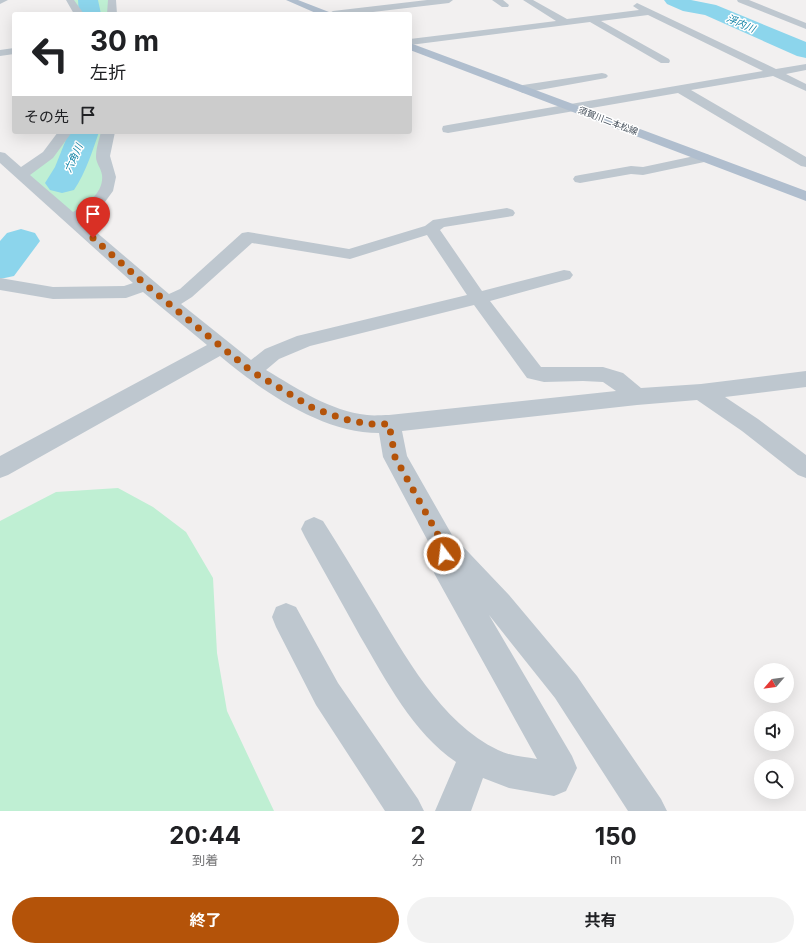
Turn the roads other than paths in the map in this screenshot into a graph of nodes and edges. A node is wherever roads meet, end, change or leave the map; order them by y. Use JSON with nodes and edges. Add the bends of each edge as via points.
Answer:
{"nodes":[{"id":1,"x":4,"y":0,"type":"edge"},
{"id":2,"x":70,"y":0,"type":"edge"},
{"id":3,"x":112,"y":0,"type":"edge"},
{"id":4,"x":290,"y":0,"type":"edge"},
{"id":5,"x":449,"y":0,"type":"edge"},
{"id":6,"x":496,"y":0,"type":"edge"},
{"id":7,"x":527,"y":0,"type":"edge"},
{"id":8,"x":625,"y":0,"type":"edge"},
{"id":9,"x":742,"y":0,"type":"edge"},
{"id":10,"x":0,"y":1,"type":"edge"},
{"id":11,"x":393,"y":3,"type":"edge"},
{"id":12,"x":505,"y":5,"type":"dead end"},
{"id":13,"x":78,"y":12,"type":"edge"},
{"id":14,"x":112,"y":12,"type":"edge"},
{"id":15,"x":321,"y":12,"type":"edge"},
{"id":16,"x":344,"y":12,"type":"edge"},
{"id":17,"x":649,"y":12,"type":"junction"},
{"id":18,"x":591,"y":19,"type":"junction"},
{"id":19,"x":564,"y":22,"type":"junction"},
{"id":20,"x":806,"y":26,"type":"edge"},
{"id":21,"x":412,"y":42,"type":"edge"},
{"id":22,"x":412,"y":47,"type":"edge"},
{"id":23,"x":12,"y":51,"type":"edge"},
{"id":24,"x":0,"y":53,"type":"edge"},
{"id":25,"x":665,"y":61,"type":"dead end"},
{"id":26,"x":806,"y":67,"type":"edge"},
{"id":27,"x":774,"y":72,"type":"junction"},
{"id":28,"x":602,"y":76,"type":"dead end"},
{"id":29,"x":679,"y":88,"type":"junction"},
{"id":30,"x":806,"y":88,"type":"edge"},
{"id":31,"x":523,"y":89,"type":"junction"},
{"id":32,"x":572,"y":107,"type":"junction"},
{"id":33,"x":448,"y":129,"type":"dead end"},
{"id":34,"x":63,"y":134,"type":"edge"},
{"id":35,"x":108,"y":134,"type":"edge"},
{"id":36,"x":0,"y":156,"type":"edge"},
{"id":37,"x":704,"y":158,"type":"junction"},
{"id":38,"x":806,"y":163,"type":"edge"},
{"id":39,"x":26,"y":178,"type":"junction"},
{"id":40,"x":580,"y":179,"type":"dead end"},
{"id":41,"x":806,"y":196,"type":"edge"},
{"id":42,"x":506,"y":212,"type":"dead end"},
{"id":43,"x":72,"y":219,"type":"junction"},
{"id":44,"x":431,"y":229,"type":"junction"},
{"id":45,"x":564,"y":275,"type":"dead end"},
{"id":46,"x":6,"y":285,"type":"edge"},
{"id":47,"x":146,"y":285,"type":"junction"},
{"id":48,"x":478,"y":298,"type":"junction"},
{"id":49,"x":168,"y":302,"type":"junction"},
{"id":50,"x":220,"y":347,"type":"junction"},
{"id":51,"x":251,"y":371,"type":"junction"},
{"id":52,"x":806,"y":379,"type":"edge"},
{"id":53,"x":701,"y":392,"type":"junction"},
{"id":54,"x":636,"y":397,"type":"junction"},
{"id":55,"x":389,"y":424,"type":"junction"},
{"id":56,"x":805,"y":465,"type":"edge"},
{"id":57,"x":0,"y":468,"type":"edge"},
{"id":58,"x":314,"y":529,"type":"dead end"},
{"id":59,"x":443,"y":544,"type":"junction"},
{"id":60,"x":286,"y":617,"type":"dead end"},
{"id":61,"x":476,"y":755,"type":"junction"},
{"id":62,"x":406,"y":811,"type":"edge"},
{"id":63,"x":453,"y":811,"type":"edge"},
{"id":64,"x":649,"y":811,"type":"edge"}],
"edges":[{"from":1,"to":10,"type":"street"},
{"from":2,"to":13,"type":"street"},
{"from":3,"to":14,"type":"street"},
{"from":4,"to":15,"type":"main road"},
{"from":5,"to":11,"type":"street"},
{"from":6,"to":12,"type":"street"},
{"from":7,"to":19,"type":"street"},
{"from":8,"to":17,"type":"street"},
{"from":9,"to":20,"type":"street"},
{"from":11,"to":16,"type":"street"},
{"from":17,"to":18,"type":"street"},
{"from":17,"to":27,"type":"street"},
{"from":18,"to":19,"type":"street"},
{"from":18,"to":25,"type":"street"},
{"from":19,"to":21,"type":"street"},
{"from":22,"to":31,"type":"main road","name":"須賀川二本松線"},
{"from":23,"to":24,"type":"street"},
{"from":26,"to":27,"type":"street"},
{"from":27,"to":29,"type":"street"},
{"from":27,"to":30,"type":"street"},
{"from":28,"to":31,"type":"street"},
{"from":29,"to":32,"type":"street"},
{"from":29,"to":38,"type":"street"},
{"from":31,"to":32,"type":"main road","name":"須賀川二本松線"},
{"from":32,"to":33,"type":"street"},
{"from":32,"to":37,"type":"main road","name":"須賀川二本松線"},
{"from":34,"to":39,"type":"street"},
{"from":35,"to":43,"type":"street","via":[[103,159],[109,176],[104,193],[95,205]]},
{"from":36,"to":39,"type":"street"},
{"from":37,"to":40,"type":"street"},
{"from":37,"to":41,"type":"main road","name":"須賀川二本松線"},
{"from":39,"to":43,"type":"street"},
{"from":42,"to":44,"type":"street","via":[[439,224]]},
{"from":43,"to":47,"type":"street"},
{"from":44,"to":48,"type":"street"},
{"from":44,"to":49,"type":"street","via":[[350,254],[248,237],[186,293]]},
{"from":45,"to":48,"type":"street"},
{"from":46,"to":47,"type":"street","via":[[53,293],[126,292]]},
{"from":47,"to":49,"type":"street"},
{"from":48,"to":51,"type":"street","via":[[304,341],[272,354]]},
{"from":48,"to":54,"type":"street","via":[[534,373],[545,376],[600,374],[613,378]]},
{"from":49,"to":50,"type":"street"},
{"from":50,"to":51,"type":"street"},
{"from":50,"to":57,"type":"street"},
{"from":51,"to":55,"type":"street","via":[[313,408],[352,421]]},
{"from":52,"to":53,"type":"street"},
{"from":53,"to":54,"type":"street"},
{"from":53,"to":56,"type":"street"},
{"from":54,"to":55,"type":"street"},
{"from":55,"to":59,"type":"street","via":[[395,457]]},
{"from":58,"to":61,"type":"street","via":[[424,710],[455,740]]},
{"from":59,"to":61,"type":"street","via":[[444,564],[560,768],[554,779],[504,770]]},
{"from":59,"to":64,"type":"street","via":[[499,604],[566,687]]},
{"from":60,"to":62,"type":"street","via":[[327,694]]},
{"from":61,"to":63,"type":"street"}]}
